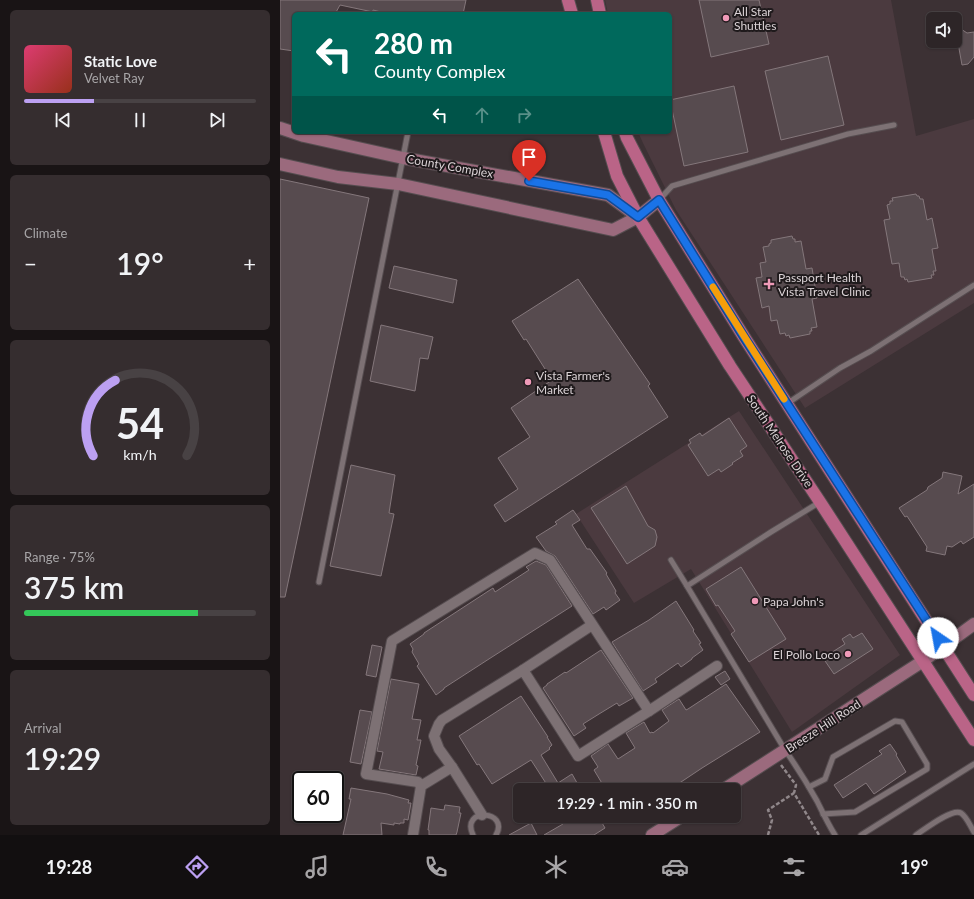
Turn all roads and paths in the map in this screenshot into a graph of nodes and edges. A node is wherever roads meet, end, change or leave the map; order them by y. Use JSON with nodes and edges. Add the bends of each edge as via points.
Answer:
{"nodes":[{"id":1,"x":568,"y":0,"type":"edge"},
{"id":2,"x":597,"y":0,"type":"edge"},
{"id":3,"x":571,"y":12,"type":"edge"},
{"id":4,"x":600,"y":12,"type":"edge"},
{"id":5,"x":894,"y":125,"type":"dead end"},
{"id":6,"x":280,"y":128,"type":"edge"},
{"id":7,"x":292,"y":132,"type":"edge"},
{"id":8,"x":298,"y":134,"type":"edge"},
{"id":9,"x":408,"y":134,"type":"edge"},
{"id":10,"x":605,"y":134,"type":"edge"},
{"id":11,"x":626,"y":134,"type":"edge"},
{"id":12,"x":403,"y":158,"type":"junction"},
{"id":13,"x":280,"y":164,"type":"edge"},
{"id":14,"x":398,"y":184,"type":"junction"},
{"id":15,"x":659,"y":200,"type":"junction"},
{"id":16,"x":638,"y":217,"type":"junction"},
{"id":17,"x":974,"y":285,"type":"edge"},
{"id":18,"x":787,"y":404,"type":"junction"},
{"id":19,"x":820,"y":502,"type":"junction"},
{"id":20,"x":671,"y":560,"type":"dead end"},
{"id":21,"x":319,"y":582,"type":"dead end"},
{"id":22,"x":687,"y":586,"type":"junction"},
{"id":23,"x":974,"y":624,"type":"edge"},
{"id":24,"x":592,"y":625,"type":"junction"},
{"id":25,"x":943,"y":647,"type":"junction"},
{"id":26,"x":923,"y":661,"type":"junction"},
{"id":27,"x":716,"y":666,"type":"dead end"},
{"id":28,"x":523,"y":670,"type":"junction"},
{"id":29,"x":974,"y":695,"type":"edge"},
{"id":30,"x":649,"y":711,"type":"junction"},
{"id":31,"x":974,"y":740,"type":"edge"},
{"id":32,"x":780,"y":753,"type":"junction"},
{"id":33,"x":974,"y":764,"type":"edge"},
{"id":34,"x":452,"y":767,"type":"junction"},
{"id":35,"x":733,"y":783,"type":"edge"},
{"id":36,"x":421,"y":786,"type":"junction"},
{"id":37,"x":809,"y":787,"type":"junction"},
{"id":38,"x":794,"y":793,"type":"junction"},
{"id":39,"x":823,"y":814,"type":"junction"},
{"id":40,"x":482,"y":815,"type":"junction"},
{"id":41,"x":671,"y":823,"type":"edge"},
{"id":42,"x":974,"y":832,"type":"edge"},
{"id":43,"x":413,"y":835,"type":"edge"},
{"id":44,"x":473,"y":835,"type":"edge"},
{"id":45,"x":496,"y":835,"type":"edge"},
{"id":46,"x":652,"y":835,"type":"edge"},
{"id":47,"x":768,"y":835,"type":"edge"},
{"id":48,"x":819,"y":835,"type":"edge"},
{"id":49,"x":835,"y":835,"type":"edge"},
{"id":50,"x":861,"y":835,"type":"edge"},
{"id":51,"x":916,"y":835,"type":"edge"}],
"edges":[{"from":1,"to":3,"type":"main road"},
{"from":2,"to":4,"type":"main road"},
{"from":5,"to":15,"type":"lane","via":[[848,134],[672,186]]},
{"from":6,"to":7,"type":"street","name":"County Complex"},
{"from":8,"to":12,"type":"street","name":"County Complex"},
{"from":9,"to":12,"type":"lane"},
{"from":10,"to":16,"type":"main road","name":"South Melrose Drive","via":[[618,176]]},
{"from":11,"to":15,"type":"main road","name":"South Melrose Drive"},
{"from":12,"to":14,"type":"lane"},
{"from":12,"to":16,"type":"street","name":"County Complex","via":[[608,195]]},
{"from":13,"to":14,"type":"street","via":[[338,177]]},
{"from":14,"to":16,"type":"street","via":[[613,230]]},
{"from":14,"to":21,"type":"lane"},
{"from":15,"to":16,"type":"street"},
{"from":15,"to":18,"type":"main road","name":"South Melrose Drive"},
{"from":16,"to":19,"type":"main road","name":"South Melrose Drive","via":[[730,366]]},
{"from":17,"to":18,"type":"lane"},
{"from":18,"to":25,"type":"main road","name":"South Melrose Drive"},
{"from":19,"to":22,"type":"lane"},
{"from":19,"to":26,"type":"main road","name":"South Melrose Drive"},
{"from":20,"to":22,"type":"lane"},
{"from":22,"to":32,"type":"lane"},
{"from":23,"to":25,"type":"street","name":"Breeze Hill Road"},
{"from":24,"to":28,"type":"street"},
{"from":24,"to":30,"type":"street"},
{"from":24,"to":36,"type":"street","via":[[550,560],[535,553],[392,641],[366,774],[418,782]]},
{"from":25,"to":26,"type":"street","name":"Breeze Hill Road"},
{"from":25,"to":29,"type":"main road","name":"South Melrose Drive"},
{"from":26,"to":31,"type":"main road","name":"South Melrose Drive"},
{"from":26,"to":32,"type":"street","name":"Breeze Hill Road"},
{"from":27,"to":30,"type":"street"},
{"from":28,"to":30,"type":"street","via":[[578,756]]},
{"from":28,"to":34,"type":"street","via":[[439,724],[434,736],[439,749]]},
{"from":32,"to":35,"type":"street","name":"Breeze Hill Road"},
{"from":32,"to":37,"type":"lane","via":[[800,770]]},
{"from":32,"to":38,"type":"path","via":[[796,785]]},
{"from":33,"to":50,"type":"lane"},
{"from":34,"to":36,"type":"street"},
{"from":34,"to":40,"type":"street"},
{"from":36,"to":43,"type":"street"},
{"from":37,"to":39,"type":"lane"},
{"from":37,"to":39,"type":"lane","via":[[825,779],[833,757],[895,721],[902,722],[927,764],[927,769],[855,812]]},
{"from":38,"to":47,"type":"path","via":[[768,810],[772,820]]},
{"from":38,"to":48,"type":"path"},
{"from":39,"to":49,"type":"lane"},
{"from":40,"to":44,"type":"lane","via":[[472,822]]},
{"from":40,"to":45,"type":"lane","via":[[495,819],[498,828]]},
{"from":41,"to":46,"type":"street"},
{"from":42,"to":51,"type":"lane","via":[[964,816],[954,812]]}]}
